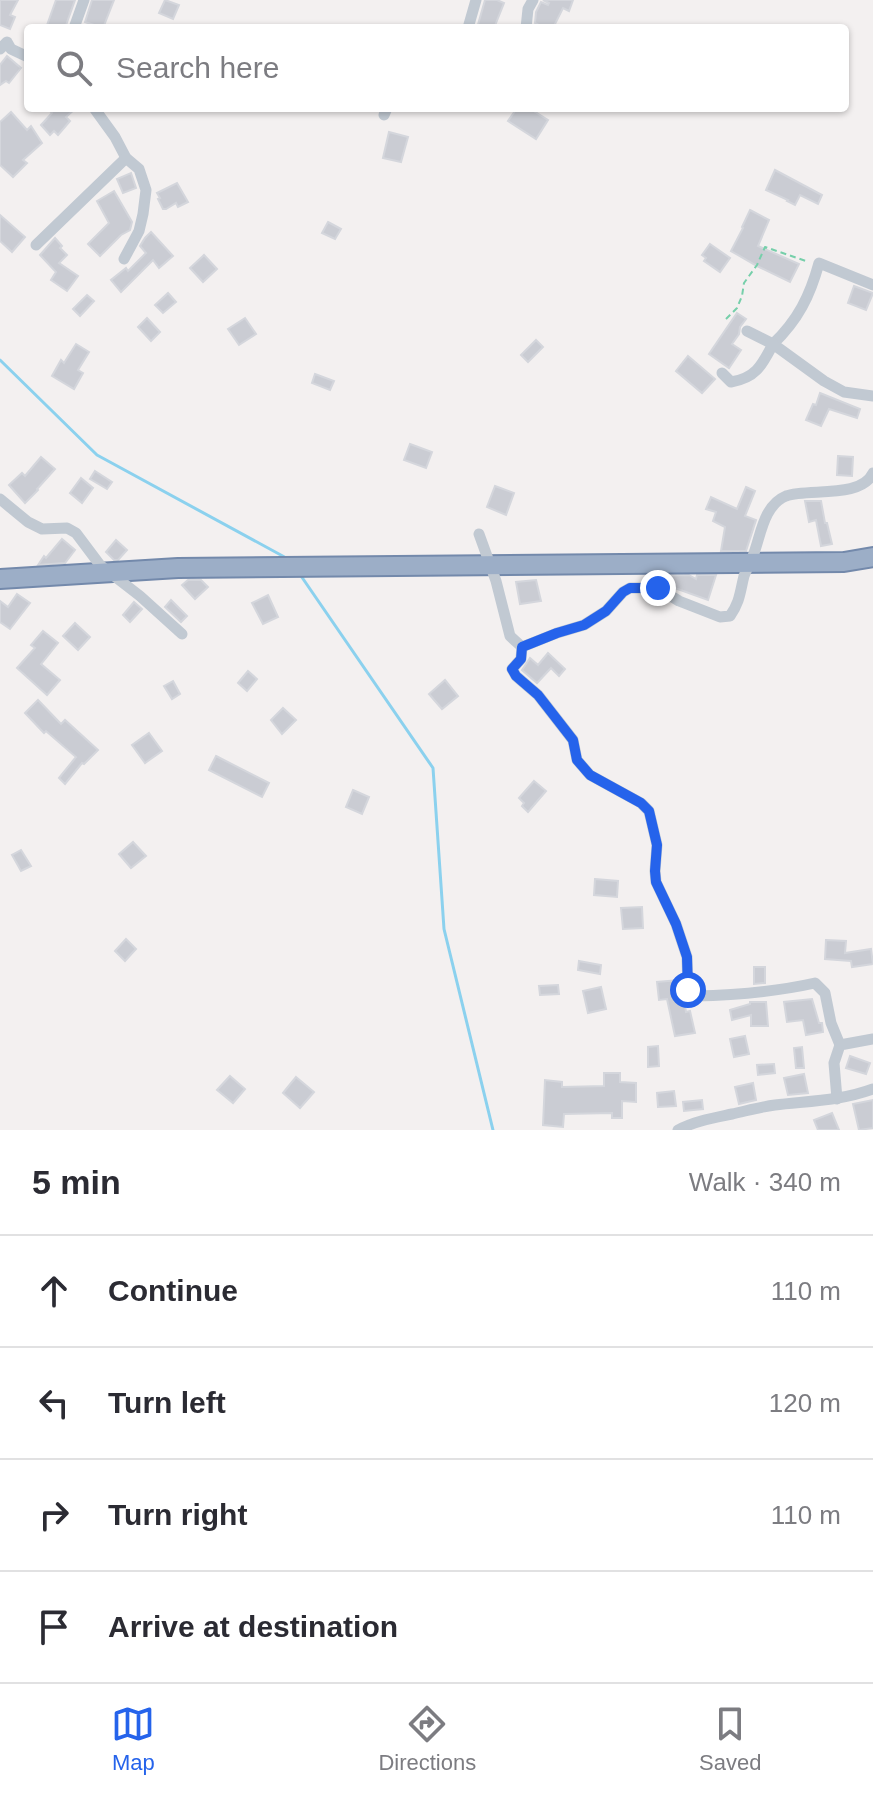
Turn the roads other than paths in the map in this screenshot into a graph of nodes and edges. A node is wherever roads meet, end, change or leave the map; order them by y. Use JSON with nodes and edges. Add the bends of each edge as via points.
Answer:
{"nodes":[{"id":1,"x":84,"y":0,"type":"edge"},
{"id":2,"x":476,"y":0,"type":"edge"},
{"id":3,"x":533,"y":0,"type":"edge"},
{"id":4,"x":75,"y":24,"type":"edge"},
{"id":5,"x":469,"y":24,"type":"edge"},
{"id":6,"x":526,"y":24,"type":"edge"},
{"id":7,"x":2,"y":42,"type":"edge"},
{"id":8,"x":24,"y":55,"type":"edge"},
{"id":9,"x":97,"y":112,"type":"edge"},
{"id":10,"x":126,"y":158,"type":"junction"},
{"id":11,"x":36,"y":245,"type":"dead end"},
{"id":12,"x":124,"y":259,"type":"dead end"},
{"id":13,"x":873,"y":285,"type":"edge"},
{"id":14,"x":747,"y":331,"type":"dead end"},
{"id":15,"x":773,"y":344,"type":"junction"},
{"id":16,"x":722,"y":373,"type":"dead end"},
{"id":17,"x":873,"y":396,"type":"edge"},
{"id":18,"x":873,"y":473,"type":"edge"},
{"id":19,"x":0,"y":499,"type":"edge"},
{"id":20,"x":479,"y":534,"type":"dead end"},
{"id":21,"x":873,"y":557,"type":"edge"},
{"id":22,"x":0,"y":579,"type":"edge"},
{"id":23,"x":182,"y":634,"type":"dead end"},
{"id":24,"x":522,"y":647,"type":"junction"},
{"id":25,"x":873,"y":1039,"type":"edge"},
{"id":26,"x":840,"y":1045,"type":"junction"},
{"id":27,"x":873,"y":1089,"type":"edge"},
{"id":28,"x":837,"y":1099,"type":"junction"},
{"id":29,"x":678,"y":1130,"type":"edge"}],
"edges":[{"from":1,"to":4,"type":"street"},
{"from":2,"to":5,"type":"street"},
{"from":3,"to":6,"type":"street"},
{"from":7,"to":8,"type":"street"},
{"from":9,"to":10,"type":"street"},
{"from":10,"to":11,"type":"street"},
{"from":10,"to":12,"type":"street","via":[[139,169],[146,190],[139,231]]},
{"from":13,"to":15,"type":"street","via":[[819,263],[803,306]]},
{"from":14,"to":15,"type":"street"},
{"from":15,"to":16,"type":"street","via":[[745,380],[731,382]]},
{"from":15,"to":17,"type":"street","via":[[834,387]]},
{"from":18,"to":24,"type":"street","via":[[857,486],[786,496],[771,509],[760,529],[739,604],[730,616],[720,617],[658,588],[630,588],[584,625]]},
{"from":19,"to":23,"type":"street","via":[[42,529],[76,533],[100,565]]},
{"from":20,"to":24,"type":"street","via":[[510,636]]},
{"from":21,"to":22,"type":"highway","via":[[844,562],[178,568]]},
{"from":24,"to":26,"type":"street","via":[[521,659],[512,669],[573,740],[577,760],[590,775],[649,811],[657,845],[656,882],[687,957],[688,990],[695,996],[744,995],[815,983],[825,993]]},
{"from":25,"to":26,"type":"street"},
{"from":26,"to":28,"type":"street","via":[[834,1063]]},
{"from":27,"to":28,"type":"street"},
{"from":28,"to":29,"type":"street","via":[[774,1105]]}]}
